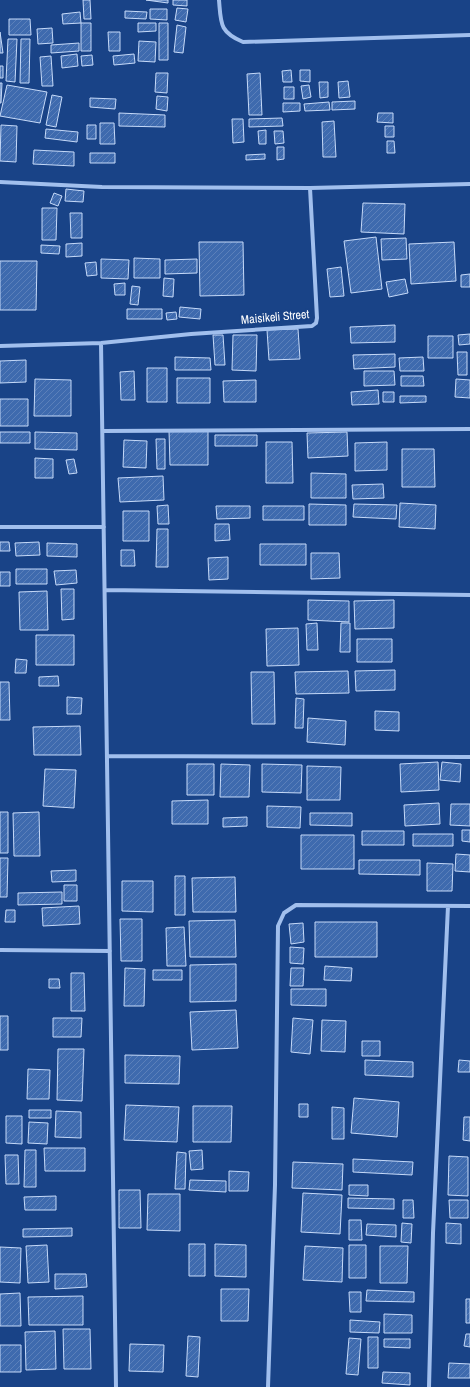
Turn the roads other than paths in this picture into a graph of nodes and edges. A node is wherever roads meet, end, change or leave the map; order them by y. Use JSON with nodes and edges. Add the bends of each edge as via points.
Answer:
{"nodes":[{"id":1,"x":219,"y":0,"type":"edge"},
{"id":2,"x":470,"y":35,"type":"edge"},
{"id":3,"x":0,"y":182,"type":"edge"},
{"id":4,"x":470,"y":184,"type":"edge"},
{"id":5,"x":310,"y":188,"type":"junction"},
{"id":6,"x":101,"y":343,"type":"junction"},
{"id":7,"x":0,"y":346,"type":"edge"},
{"id":8,"x":470,"y":429,"type":"edge"},
{"id":9,"x":103,"y":431,"type":"junction"},
{"id":10,"x":0,"y":527,"type":"edge"},
{"id":11,"x":104,"y":527,"type":"junction"},
{"id":12,"x":105,"y":590,"type":"junction"},
{"id":13,"x":470,"y":595,"type":"edge"},
{"id":14,"x":107,"y":756,"type":"junction"},
{"id":15,"x":470,"y":757,"type":"edge"},
{"id":16,"x":448,"y":906,"type":"junction"},
{"id":17,"x":470,"y":906,"type":"edge"},
{"id":18,"x":0,"y":950,"type":"edge"},
{"id":19,"x":110,"y":951,"type":"junction"},
{"id":20,"x":116,"y":1387,"type":"edge"},
{"id":21,"x":268,"y":1387,"type":"edge"},
{"id":22,"x":429,"y":1387,"type":"edge"}],
"edges":[{"from":1,"to":2,"type":"street","via":[[221,25],[231,37],[243,42]]},
{"from":3,"to":5,"type":"street","via":[[102,187]]},
{"from":4,"to":5,"type":"street"},
{"from":5,"to":6,"type":"street","name":"Maisikeli Street","via":[[317,318],[312,326]]},
{"from":6,"to":7,"type":"street"},
{"from":6,"to":9,"type":"street"},
{"from":8,"to":9,"type":"street"},
{"from":9,"to":11,"type":"street"},
{"from":10,"to":11,"type":"street"},
{"from":11,"to":12,"type":"street"},
{"from":12,"to":13,"type":"street"},
{"from":12,"to":14,"type":"street"},
{"from":14,"to":15,"type":"street"},
{"from":14,"to":19,"type":"street"},
{"from":16,"to":17,"type":"street"},
{"from":16,"to":21,"type":"street","via":[[296,905],[284,913],[278,926],[275,1185]]},
{"from":16,"to":22,"type":"street","via":[[433,1233]]},
{"from":18,"to":19,"type":"street"},
{"from":19,"to":20,"type":"street"}]}
